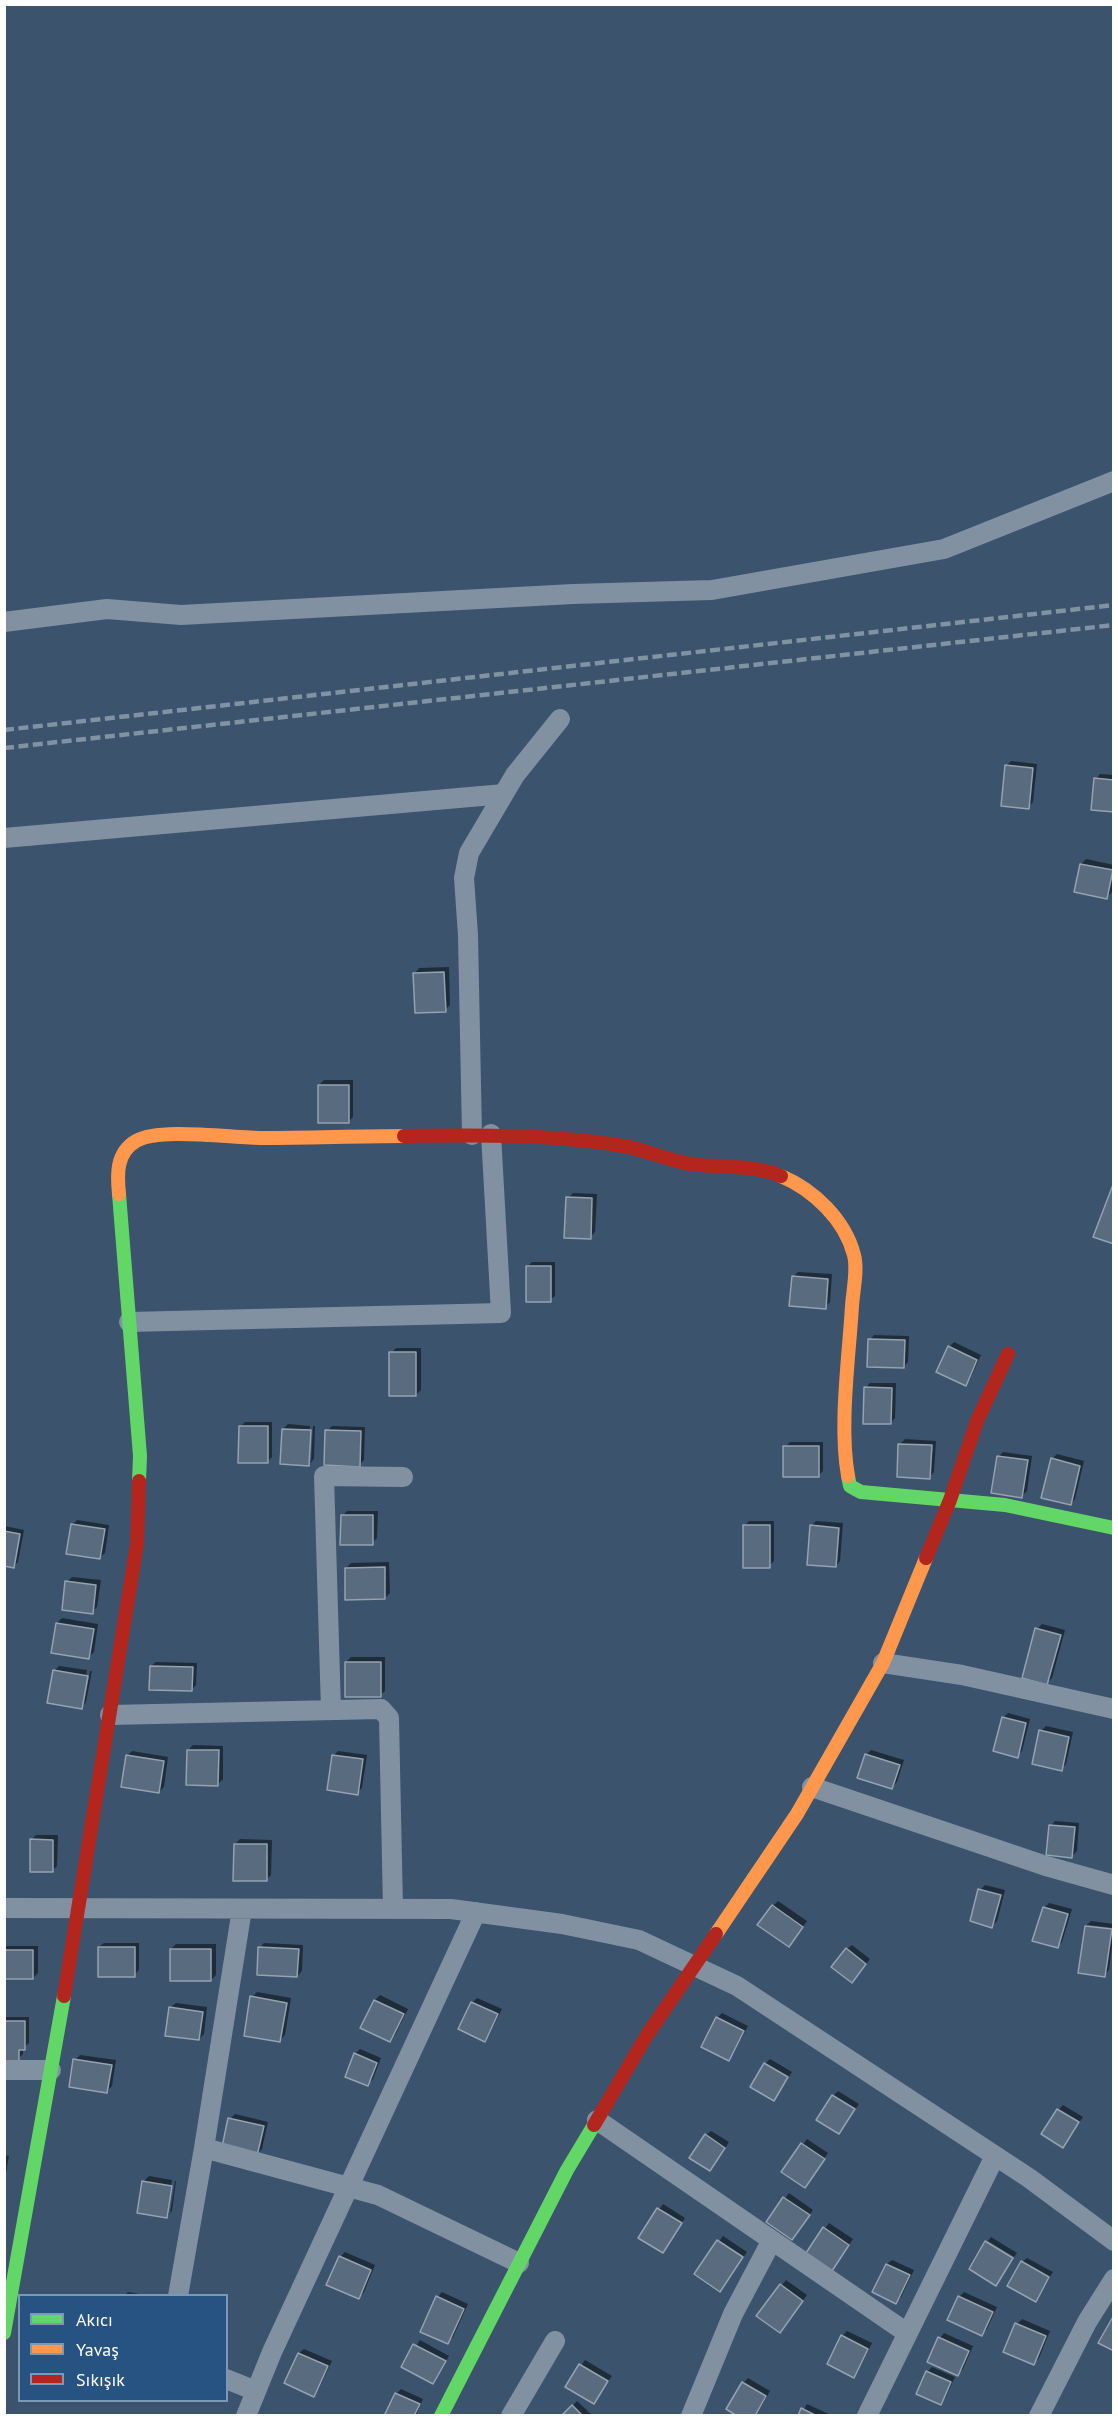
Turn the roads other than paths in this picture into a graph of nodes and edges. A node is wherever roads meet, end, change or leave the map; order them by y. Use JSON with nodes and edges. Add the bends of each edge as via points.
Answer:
{"nodes":[{"id":1,"x":1113,"y":481,"type":"edge"},
{"id":2,"x":4,"y":622,"type":"edge"},
{"id":3,"x":560,"y":719,"type":"dead end"},
{"id":4,"x":504,"y":794,"type":"junction"},
{"id":5,"x":4,"y":838,"type":"edge"},
{"id":6,"x":482,"y":1134,"type":"junction"},
{"id":7,"x":129,"y":1322,"type":"junction"},
{"id":8,"x":1008,"y":1354,"type":"dead end"},
{"id":9,"x":402,"y":1477,"type":"dead end"},
{"id":10,"x":950,"y":1500,"type":"junction"},
{"id":11,"x":1113,"y":1528,"type":"edge"},
{"id":12,"x":883,"y":1663,"type":"junction"},
{"id":13,"x":1113,"y":1709,"type":"edge"},
{"id":14,"x":331,"y":1710,"type":"junction"},
{"id":15,"x":110,"y":1715,"type":"junction"},
{"id":16,"x":812,"y":1787,"type":"junction"},
{"id":17,"x":1113,"y":1885,"type":"edge"},
{"id":18,"x":4,"y":1908,"type":"edge"},
{"id":19,"x":79,"y":1909,"type":"junction"},
{"id":20,"x":242,"y":1909,"type":"junction"},
{"id":21,"x":393,"y":1909,"type":"junction"},
{"id":22,"x":476,"y":1912,"type":"junction"},
{"id":23,"x":695,"y":1965,"type":"junction"},
{"id":24,"x":4,"y":2070,"type":"edge"},
{"id":25,"x":51,"y":2070,"type":"junction"},
{"id":26,"x":597,"y":2120,"type":"junction"},
{"id":27,"x":204,"y":2148,"type":"junction"},
{"id":28,"x":995,"y":2156,"type":"junction"},
{"id":29,"x":349,"y":2187,"type":"junction"},
{"id":30,"x":772,"y":2240,"type":"junction"},
{"id":31,"x":1113,"y":2241,"type":"edge"},
{"id":32,"x":519,"y":2263,"type":"junction"},
{"id":33,"x":1113,"y":2279,"type":"edge"},
{"id":34,"x":178,"y":2294,"type":"edge"},
{"id":35,"x":15,"y":2295,"type":"edge"},
{"id":36,"x":908,"y":2332,"type":"junction"},
{"id":37,"x":4,"y":2333,"type":"edge"},
{"id":38,"x":555,"y":2341,"type":"dead end"},
{"id":39,"x":228,"y":2380,"type":"edge"},
{"id":40,"x":256,"y":2391,"type":"junction"},
{"id":41,"x":246,"y":2415,"type":"edge"},
{"id":42,"x":441,"y":2415,"type":"edge"},
{"id":43,"x":510,"y":2415,"type":"edge"},
{"id":44,"x":691,"y":2415,"type":"edge"},
{"id":45,"x":867,"y":2415,"type":"edge"},
{"id":46,"x":1039,"y":2415,"type":"edge"}],
"edges":[{"from":1,"to":2,"type":"street","via":[[944,549],[712,590],[181,615],[107,609]]},
{"from":3,"to":4,"type":"street"},
{"from":4,"to":5,"type":"street"},
{"from":4,"to":6,"type":"street","via":[[469,853],[464,878]]},
{"from":6,"to":7,"type":"street","via":[[260,1138],[145,1135],[121,1155],[117,1168]]},
{"from":6,"to":7,"type":"street","via":[[501,1313]]},
{"from":6,"to":10,"type":"street","via":[[624,1146],[680,1162],[774,1173],[800,1187],[845,1229],[855,1258],[845,1429],[850,1486],[861,1492]]},
{"from":7,"to":15,"type":"street","via":[[140,1456],[139,1508],[137,1544]]},
{"from":8,"to":10,"type":"street","via":[[977,1421]]},
{"from":9,"to":14,"type":"street","via":[[324,1476]]},
{"from":10,"to":11,"type":"street","via":[[1005,1505]]},
{"from":10,"to":12,"type":"street"},
{"from":12,"to":13,"type":"street","via":[[962,1675]]},
{"from":12,"to":16,"type":"street"},
{"from":14,"to":15,"type":"street"},
{"from":14,"to":21,"type":"street","via":[[381,1709],[389,1718]]},
{"from":15,"to":19,"type":"street"},
{"from":16,"to":17,"type":"street"},
{"from":16,"to":23,"type":"street"},
{"from":18,"to":19,"type":"street"},
{"from":19,"to":20,"type":"street"},
{"from":19,"to":25,"type":"street"},
{"from":20,"to":21,"type":"street"},
{"from":20,"to":27,"type":"street"},
{"from":21,"to":22,"type":"street"},
{"from":22,"to":23,"type":"street","via":[[639,1940]]},
{"from":22,"to":29,"type":"street"},
{"from":23,"to":26,"type":"street","via":[[647,2035]]},
{"from":23,"to":28,"type":"street","via":[[736,1986]]},
{"from":24,"to":25,"type":"street"},
{"from":25,"to":35,"type":"street"},
{"from":26,"to":30,"type":"street"},
{"from":26,"to":32,"type":"street"},
{"from":27,"to":29,"type":"street"},
{"from":27,"to":34,"type":"street"},
{"from":28,"to":31,"type":"street"},
{"from":28,"to":36,"type":"street"},
{"from":29,"to":32,"type":"street","via":[[378,2195]]},
{"from":29,"to":40,"type":"street"},
{"from":30,"to":36,"type":"street"},
{"from":30,"to":44,"type":"street","via":[[734,2313]]},
{"from":32,"to":42,"type":"street"},
{"from":33,"to":46,"type":"street"},
{"from":35,"to":37,"type":"street"},
{"from":36,"to":45,"type":"street"},
{"from":38,"to":43,"type":"street"},
{"from":39,"to":40,"type":"street"},
{"from":40,"to":41,"type":"street"}]}
